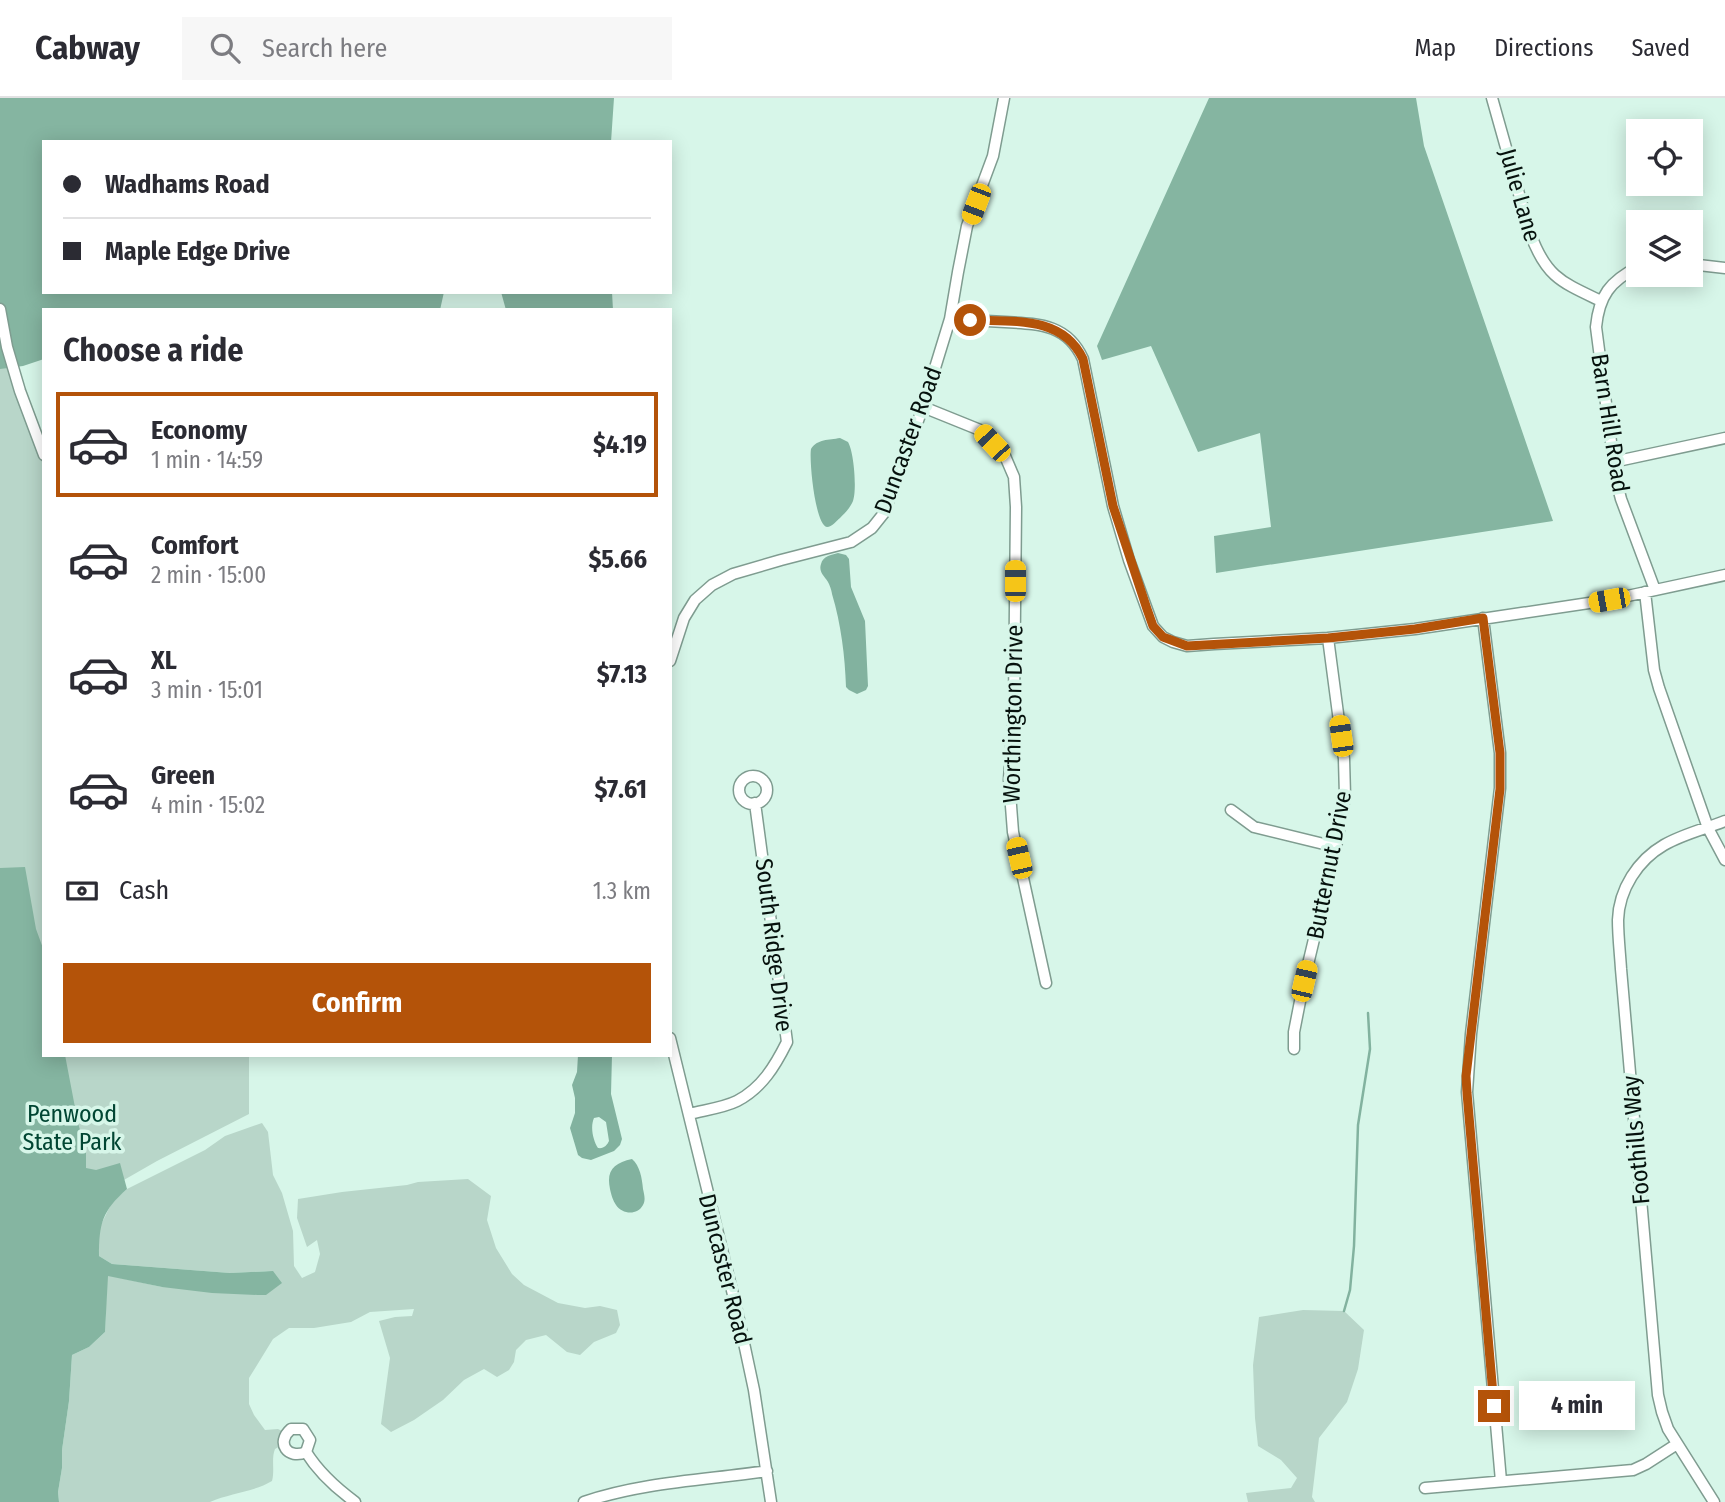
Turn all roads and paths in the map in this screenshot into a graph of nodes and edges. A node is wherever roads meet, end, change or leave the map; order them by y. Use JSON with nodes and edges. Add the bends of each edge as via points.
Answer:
{"nodes":[{"id":1,"x":1004,"y":98,"type":"edge"},
{"id":2,"x":1492,"y":98,"type":"edge"},
{"id":3,"x":1703,"y":265,"type":"edge"},
{"id":4,"x":1725,"y":268,"type":"edge"},
{"id":5,"x":1626,"y":273,"type":"edge"},
{"id":6,"x":1601,"y":301,"type":"junction"},
{"id":7,"x":0,"y":309,"type":"edge"},
{"id":8,"x":950,"y":319,"type":"junction"},
{"id":9,"x":923,"y":407,"type":"junction"},
{"id":10,"x":1725,"y":438,"type":"edge"},
{"id":11,"x":42,"y":450,"type":"edge"},
{"id":12,"x":1613,"y":462,"type":"junction"},
{"id":13,"x":1725,"y":575,"type":"edge"},
{"id":14,"x":1650,"y":591,"type":"junction"},
{"id":15,"x":1483,"y":618,"type":"junction"},
{"id":16,"x":1328,"y":638,"type":"junction"},
{"id":17,"x":672,"y":656,"type":"edge"},
{"id":18,"x":755,"y":803,"type":"dead end"},
{"id":19,"x":1231,"y":810,"type":"dead end"},
{"id":20,"x":1725,"y":821,"type":"edge"},
{"id":21,"x":1708,"y":828,"type":"junction"},
{"id":22,"x":1336,"y":847,"type":"junction"},
{"id":23,"x":1725,"y":860,"type":"edge"},
{"id":24,"x":1046,"y":983,"type":"dead end"},
{"id":25,"x":672,"y":1046,"type":"edge"},
{"id":26,"x":1294,"y":1049,"type":"dead end"},
{"id":27,"x":689,"y":1114,"type":"junction"},
{"id":28,"x":1677,"y":1444,"type":"junction"},
{"id":29,"x":306,"y":1452,"type":"dead end"},
{"id":30,"x":767,"y":1471,"type":"junction"},
{"id":31,"x":1501,"y":1481,"type":"junction"},
{"id":32,"x":1425,"y":1488,"type":"dead end"},
{"id":33,"x":355,"y":1502,"type":"edge"},
{"id":34,"x":584,"y":1502,"type":"edge"},
{"id":35,"x":771,"y":1502,"type":"edge"},
{"id":36,"x":1714,"y":1502,"type":"edge"}],
"edges":[{"from":1,"to":8,"type":"street","name":"Duncaster Road","via":[[993,156],[968,226]]},
{"from":2,"to":6,"type":"street","name":"Julie Lane","via":[[1537,252],[1555,277]]},
{"from":3,"to":4,"type":"street"},
{"from":5,"to":6,"type":"street"},
{"from":6,"to":12,"type":"street","name":"Barn Hill Road","via":[[1596,327]]},
{"from":7,"to":11,"type":"street","via":[[20,391]]},
{"from":8,"to":9,"type":"street","name":"Duncaster Road"},
{"from":8,"to":16,"type":"street","via":[[1050,327],[1080,352],[1113,506],[1153,626],[1163,637],[1187,646]]},
{"from":9,"to":17,"type":"street","name":"Duncaster Road","via":[[884,513],[872,528],[851,542],[781,559],[712,585],[684,618]]},
{"from":9,"to":24,"type":"street","name":"Worthington Drive","via":[[980,430],[1005,456],[1014,477],[1014,705],[1009,780],[1013,832]]},
{"from":10,"to":12,"type":"street"},
{"from":12,"to":14,"type":"street","name":"Barn Hill Road"},
{"from":13,"to":14,"type":"street"},
{"from":14,"to":15,"type":"street"},
{"from":14,"to":21,"type":"street","name":"Barn Hill Road","via":[[1654,670]]},
{"from":15,"to":16,"type":"street"},
{"from":15,"to":31,"type":"street","via":[[1501,772],[1466,1076]]},
{"from":16,"to":22,"type":"street","name":"Butternut Drive","via":[[1346,782]]},
{"from":18,"to":27,"type":"street","name":"South Ridge Drive","via":[[787,1042],[761,1084],[737,1101]]},
{"from":19,"to":22,"type":"street","via":[[1254,827]]},
{"from":20,"to":21,"type":"street","name":"Foothills Way"},
{"from":21,"to":23,"type":"street","name":"Barn Hill Road"},
{"from":21,"to":28,"type":"street","name":"Foothills Way","via":[[1671,841],[1648,856],[1625,887],[1618,918],[1658,1395]]},
{"from":22,"to":26,"type":"street","name":"Butternut Drive","via":[[1304,981]]},
{"from":25,"to":27,"type":"street","name":"Duncaster Road"},
{"from":27,"to":30,"type":"street","name":"Duncaster Road","via":[[738,1315]]},
{"from":28,"to":31,"type":"street","via":[[1633,1470]]},
{"from":28,"to":36,"type":"street","name":"Foothills Way"},
{"from":29,"to":33,"type":"street","via":[[330,1483]]},
{"from":30,"to":34,"type":"street","via":[[641,1487]]},
{"from":30,"to":35,"type":"street","name":"Duncaster Road"},
{"from":31,"to":32,"type":"street"}]}
